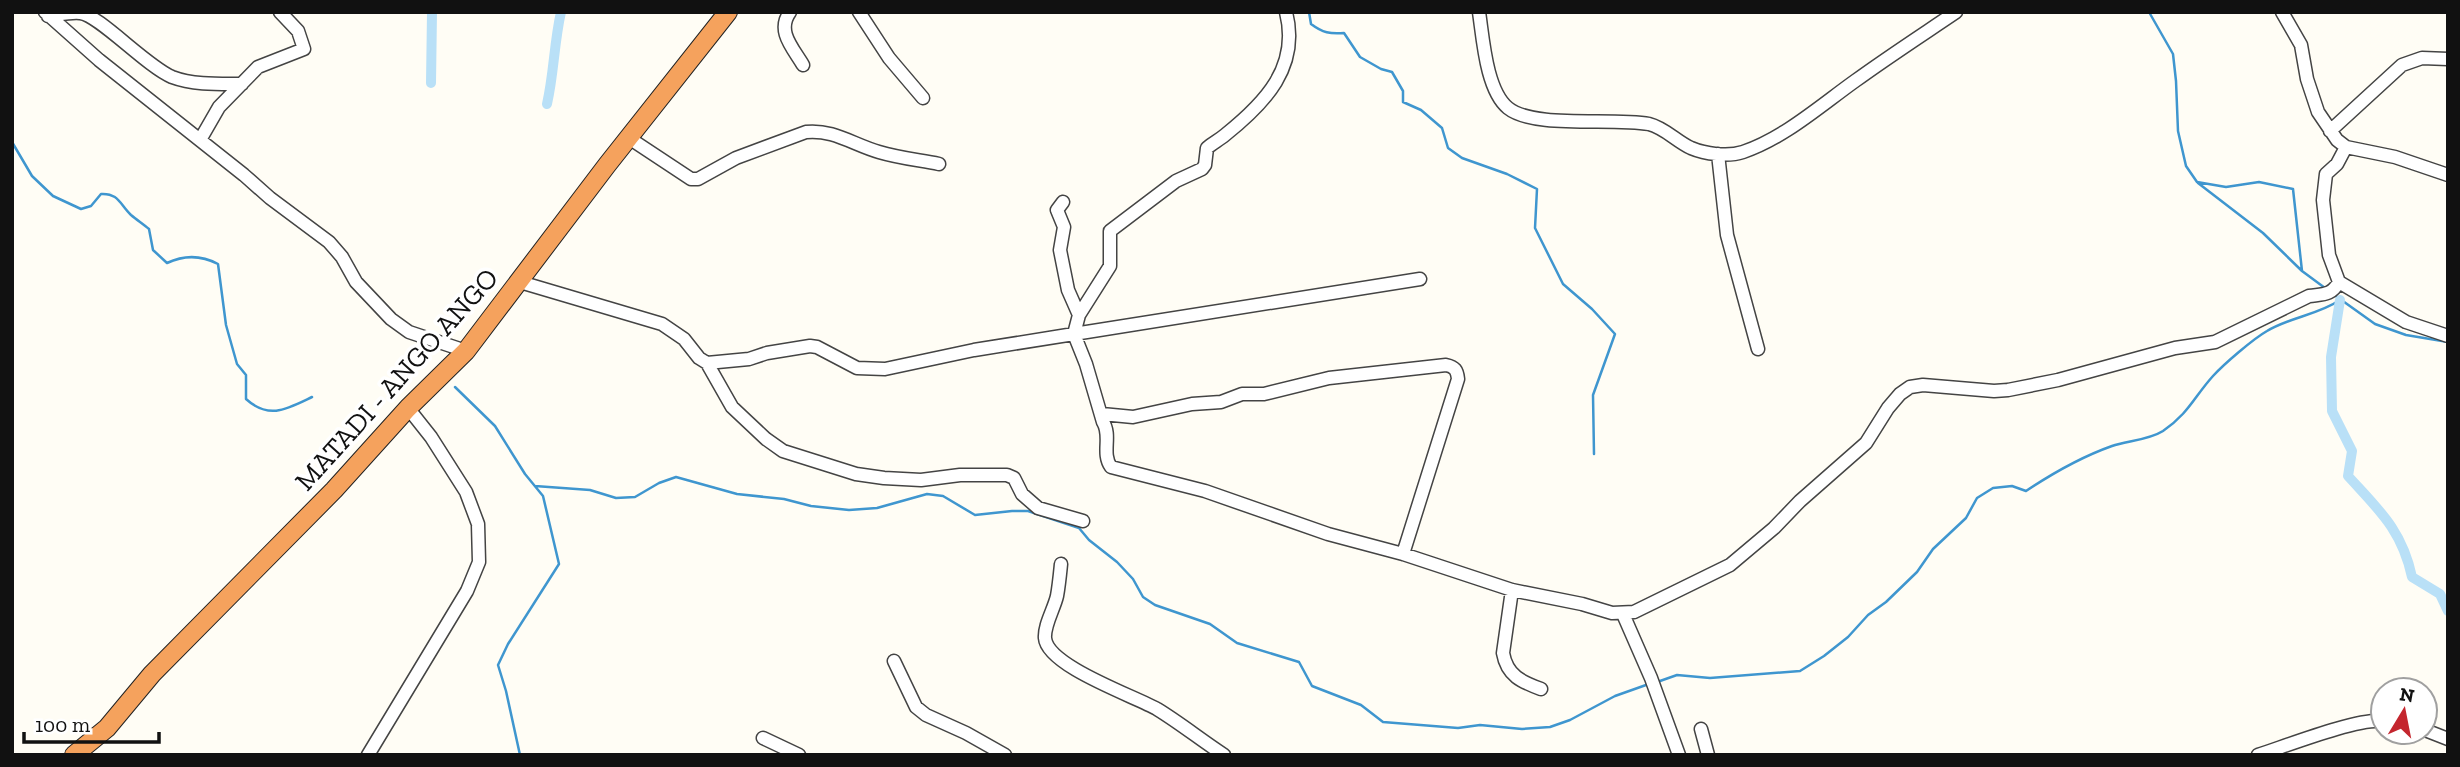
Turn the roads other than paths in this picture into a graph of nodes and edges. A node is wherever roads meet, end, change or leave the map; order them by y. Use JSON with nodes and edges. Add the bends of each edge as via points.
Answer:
{"nodes":[{"id":1,"x":280,"y":12,"type":"edge"},
{"id":2,"x":728,"y":12,"type":"edge"},
{"id":3,"x":790,"y":12,"type":"edge"},
{"id":4,"x":859,"y":12,"type":"edge"},
{"id":5,"x":1286,"y":12,"type":"edge"},
{"id":6,"x":1479,"y":12,"type":"edge"},
{"id":7,"x":1956,"y":12,"type":"edge"},
{"id":8,"x":2289,"y":12,"type":"edge"},
{"id":9,"x":2282,"y":13,"type":"edge"},
{"id":10,"x":47,"y":14,"type":"edge"},
{"id":11,"x":2448,"y":59,"type":"edge"},
{"id":12,"x":803,"y":65,"type":"dead end"},
{"id":13,"x":242,"y":84,"type":"junction"},
{"id":14,"x":923,"y":98,"type":"dead end"},
{"id":15,"x":2330,"y":131,"type":"junction"},
{"id":16,"x":629,"y":138,"type":"junction"},
{"id":17,"x":200,"y":140,"type":"junction"},
{"id":18,"x":2346,"y":147,"type":"junction"},
{"id":19,"x":1718,"y":154,"type":"junction"},
{"id":20,"x":939,"y":164,"type":"dead end"},
{"id":21,"x":2448,"y":175,"type":"edge"},
{"id":22,"x":1063,"y":202,"type":"dead end"},
{"id":23,"x":1420,"y":279,"type":"dead end"},
{"id":24,"x":520,"y":282,"type":"junction"},
{"id":25,"x":2333,"y":289,"type":"junction"},
{"id":26,"x":1079,"y":315,"type":"junction"},
{"id":27,"x":1074,"y":334,"type":"junction"},
{"id":28,"x":2448,"y":336,"type":"edge"},
{"id":29,"x":1758,"y":349,"type":"dead end"},
{"id":30,"x":466,"y":351,"type":"junction"},
{"id":31,"x":707,"y":363,"type":"junction"},
{"id":32,"x":408,"y":408,"type":"junction"},
{"id":33,"x":1102,"y":414,"type":"junction"},
{"id":34,"x":1083,"y":521,"type":"dead end"},
{"id":35,"x":1403,"y":554,"type":"junction"},
{"id":36,"x":1061,"y":564,"type":"dead end"},
{"id":37,"x":1512,"y":590,"type":"junction"},
{"id":38,"x":1623,"y":614,"type":"junction"},
{"id":39,"x":894,"y":661,"type":"dead end"},
{"id":40,"x":1541,"y":690,"type":"dead end"},
{"id":41,"x":2369,"y":722,"type":"edge"},
{"id":42,"x":1701,"y":729,"type":"dead end"},
{"id":43,"x":763,"y":738,"type":"dead end"},
{"id":44,"x":74,"y":755,"type":"edge"},
{"id":45,"x":368,"y":755,"type":"edge"},
{"id":46,"x":799,"y":755,"type":"edge"},
{"id":47,"x":1005,"y":755,"type":"edge"},
{"id":48,"x":1224,"y":755,"type":"edge"},
{"id":49,"x":1679,"y":755,"type":"edge"},
{"id":50,"x":1709,"y":755,"type":"edge"},
{"id":51,"x":2258,"y":755,"type":"edge"}],
"edges":[{"from":1,"to":13,"type":"street","via":[[298,31],[304,49],[258,67]]},
{"from":2,"to":16,"type":"highway","name":"MATADI - ANGO ANGO"},
{"from":3,"to":12,"type":"street","via":[[783,28]]},
{"from":4,"to":14,"type":"street"},
{"from":5,"to":26,"type":"street","via":[[1291,40],[1282,74],[1242,121],[1207,148],[1202,169],[1176,181],[1110,231],[1109,269]]},
{"from":6,"to":19,"type":"street","via":[[1486,59],[1509,108],[1533,118],[1650,125],[1690,148]]},
{"from":7,"to":19,"type":"street","via":[[1779,134],[1740,153]]},
{"from":8,"to":9,"type":"street"},
{"from":9,"to":15,"type":"street","via":[[2301,45],[2306,79]]},
{"from":10,"to":13,"type":"street","via":[[90,16],[173,77]]},
{"from":10,"to":17,"type":"street"},
{"from":11,"to":15,"type":"street","via":[[2422,58],[2402,65]]},
{"from":13,"to":17,"type":"street","via":[[219,107]]},
{"from":15,"to":18,"type":"street"},
{"from":16,"to":20,"type":"street","via":[[691,179],[736,158],[818,131],[882,153]]},
{"from":16,"to":24,"type":"highway","name":"MATADI - ANGO ANGO"},
{"from":17,"to":30,"type":"street","via":[[329,243],[356,282],[391,319],[409,332]]},
{"from":18,"to":21,"type":"street"},
{"from":18,"to":25,"type":"street","via":[[2326,174],[2323,200]]},
{"from":19,"to":29,"type":"street","via":[[1727,235]]},
{"from":22,"to":26,"type":"street","via":[[1057,210],[1064,231],[1059,250]]},
{"from":23,"to":27,"type":"street"},
{"from":24,"to":30,"type":"highway","name":"MATADI - ANGO ANGO"},
{"from":24,"to":31,"type":"street","via":[[663,324]]},
{"from":25,"to":28,"type":"street"},
{"from":25,"to":38,"type":"street","via":[[2215,342],[2175,348],[2059,380],[2008,390],[1910,387],[1888,408],[1866,443],[1730,565]]},
{"from":26,"to":27,"type":"street"},
{"from":27,"to":31,"type":"street","via":[[885,369],[857,368],[810,346]]},
{"from":27,"to":33,"type":"street"},
{"from":30,"to":32,"type":"highway","name":"MATADI - ANGO ANGO"},
{"from":31,"to":34,"type":"street","via":[[732,407],[783,450],[856,474],[884,478],[1007,475],[1038,508]]},
{"from":32,"to":44,"type":"highway","name":"MATADI - ANGO ANGO","via":[[334,490],[152,674],[107,728]]},
{"from":32,"to":45,"type":"street","via":[[466,492],[478,524],[479,562],[467,592]]},
{"from":33,"to":35,"type":"street","via":[[1111,467],[1205,491],[1328,534]]},
{"from":33,"to":35,"type":"street","via":[[1133,417],[1329,378],[1453,367],[1458,379]]},
{"from":35,"to":37,"type":"street"},
{"from":36,"to":48,"type":"street","via":[[1045,638],[1048,647],[1078,671],[1151,706]]},
{"from":37,"to":38,"type":"street"},
{"from":37,"to":40,"type":"street","via":[[1505,663],[1519,681]]},
{"from":38,"to":49,"type":"street"},
{"from":39,"to":47,"type":"street","via":[[916,707]]},
{"from":41,"to":51,"type":"street"},
{"from":42,"to":50,"type":"street"},
{"from":43,"to":46,"type":"street"}]}
